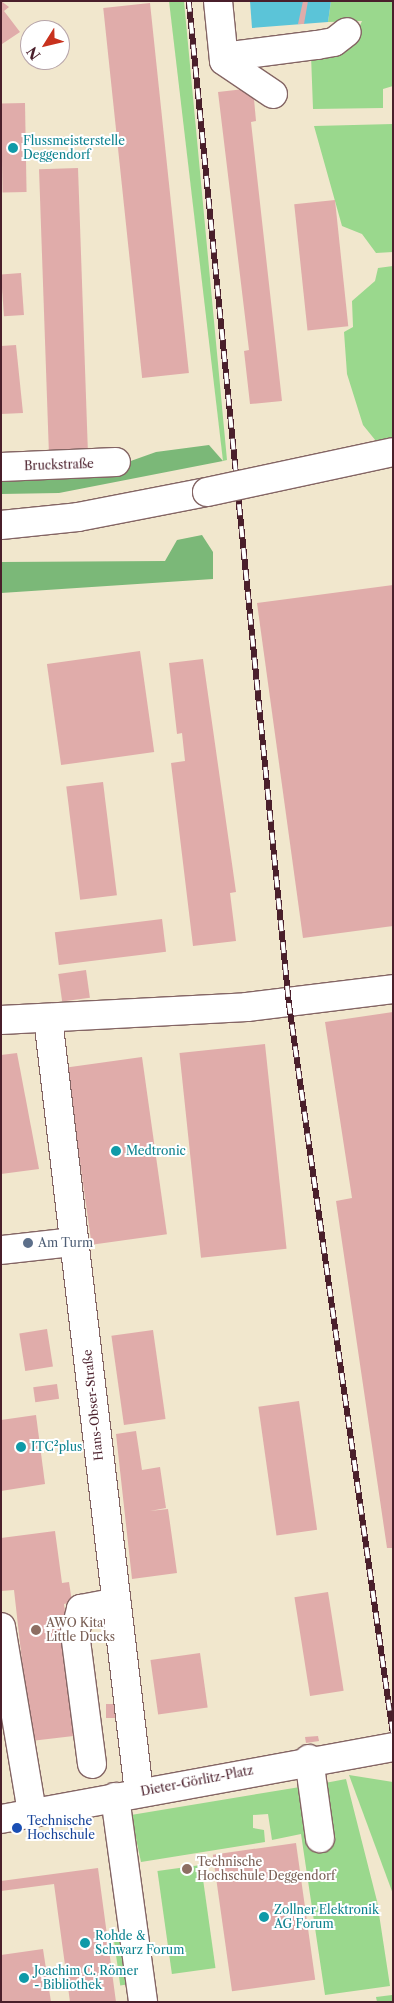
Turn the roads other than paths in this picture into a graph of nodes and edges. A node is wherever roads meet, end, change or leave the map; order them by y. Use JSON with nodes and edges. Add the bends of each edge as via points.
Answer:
{"nodes":[{"id":1,"x":218,"y":1,"type":"edge"},
{"id":2,"x":347,"y":32,"type":"dead end"},
{"id":3,"x":224,"y":52,"type":"junction"},
{"id":4,"x":274,"y":94,"type":"dead end"},
{"id":5,"x":393,"y":452,"type":"edge"},
{"id":6,"x":116,"y":462,"type":"dead end"},
{"id":7,"x":1,"y":467,"type":"edge"},
{"id":8,"x":1,"y":525,"type":"edge"},
{"id":9,"x":393,"y":989,"type":"edge"},
{"id":10,"x":48,"y":1018,"type":"junction"},
{"id":11,"x":1,"y":1020,"type":"edge"},
{"id":12,"x":74,"y":1242,"type":"junction"},
{"id":13,"x":1,"y":1250,"type":"edge"},
{"id":14,"x":116,"y":1602,"type":"junction"},
{"id":15,"x":1,"y":1627,"type":"edge"},
{"id":16,"x":393,"y":1747,"type":"edge"},
{"id":17,"x":309,"y":1760,"type":"junction"},
{"id":18,"x":92,"y":1764,"type":"dead end"},
{"id":19,"x":127,"y":1795,"type":"junction"},
{"id":20,"x":32,"y":1813,"type":"junction"},
{"id":21,"x":1,"y":1819,"type":"edge"},
{"id":22,"x":320,"y":1838,"type":"dead end"},
{"id":23,"x":143,"y":2002,"type":"edge"}],
"edges":[{"from":1,"to":3,"type":"street"},
{"from":2,"to":3,"type":"street","via":[[334,42],[317,45],[231,56]]},
{"from":3,"to":4,"type":"street","via":[[224,61]]},
{"from":5,"to":8,"type":"street","bridge":true,"via":[[78,518]]},
{"from":6,"to":7,"type":"street","name":"Bruckstraße"},
{"from":9,"to":10,"type":"street","via":[[247,1007]]},
{"from":10,"to":11,"type":"street"},
{"from":10,"to":12,"type":"street","name":"Hans-Obser-Straße"},
{"from":12,"to":13,"type":"street"},
{"from":12,"to":14,"type":"street","name":"Hans-Obser-Straße"},
{"from":14,"to":18,"type":"street","via":[[81,1609],[75,1633]]},
{"from":14,"to":19,"type":"street","name":"Hans-Obser-Straße"},
{"from":15,"to":20,"type":"street"},
{"from":16,"to":17,"type":"street","name":"Dieter-Görlitz-Platz"},
{"from":17,"to":19,"type":"street","name":"Dieter-Görlitz-Platz"},
{"from":17,"to":22,"type":"street"},
{"from":19,"to":20,"type":"street","name":"Dieter-Görlitz-Platz"},
{"from":19,"to":23,"type":"street","name":"Hans-Obser-Straße"},
{"from":20,"to":21,"type":"street","name":"Dieter-Görlitz-Platz"}]}
